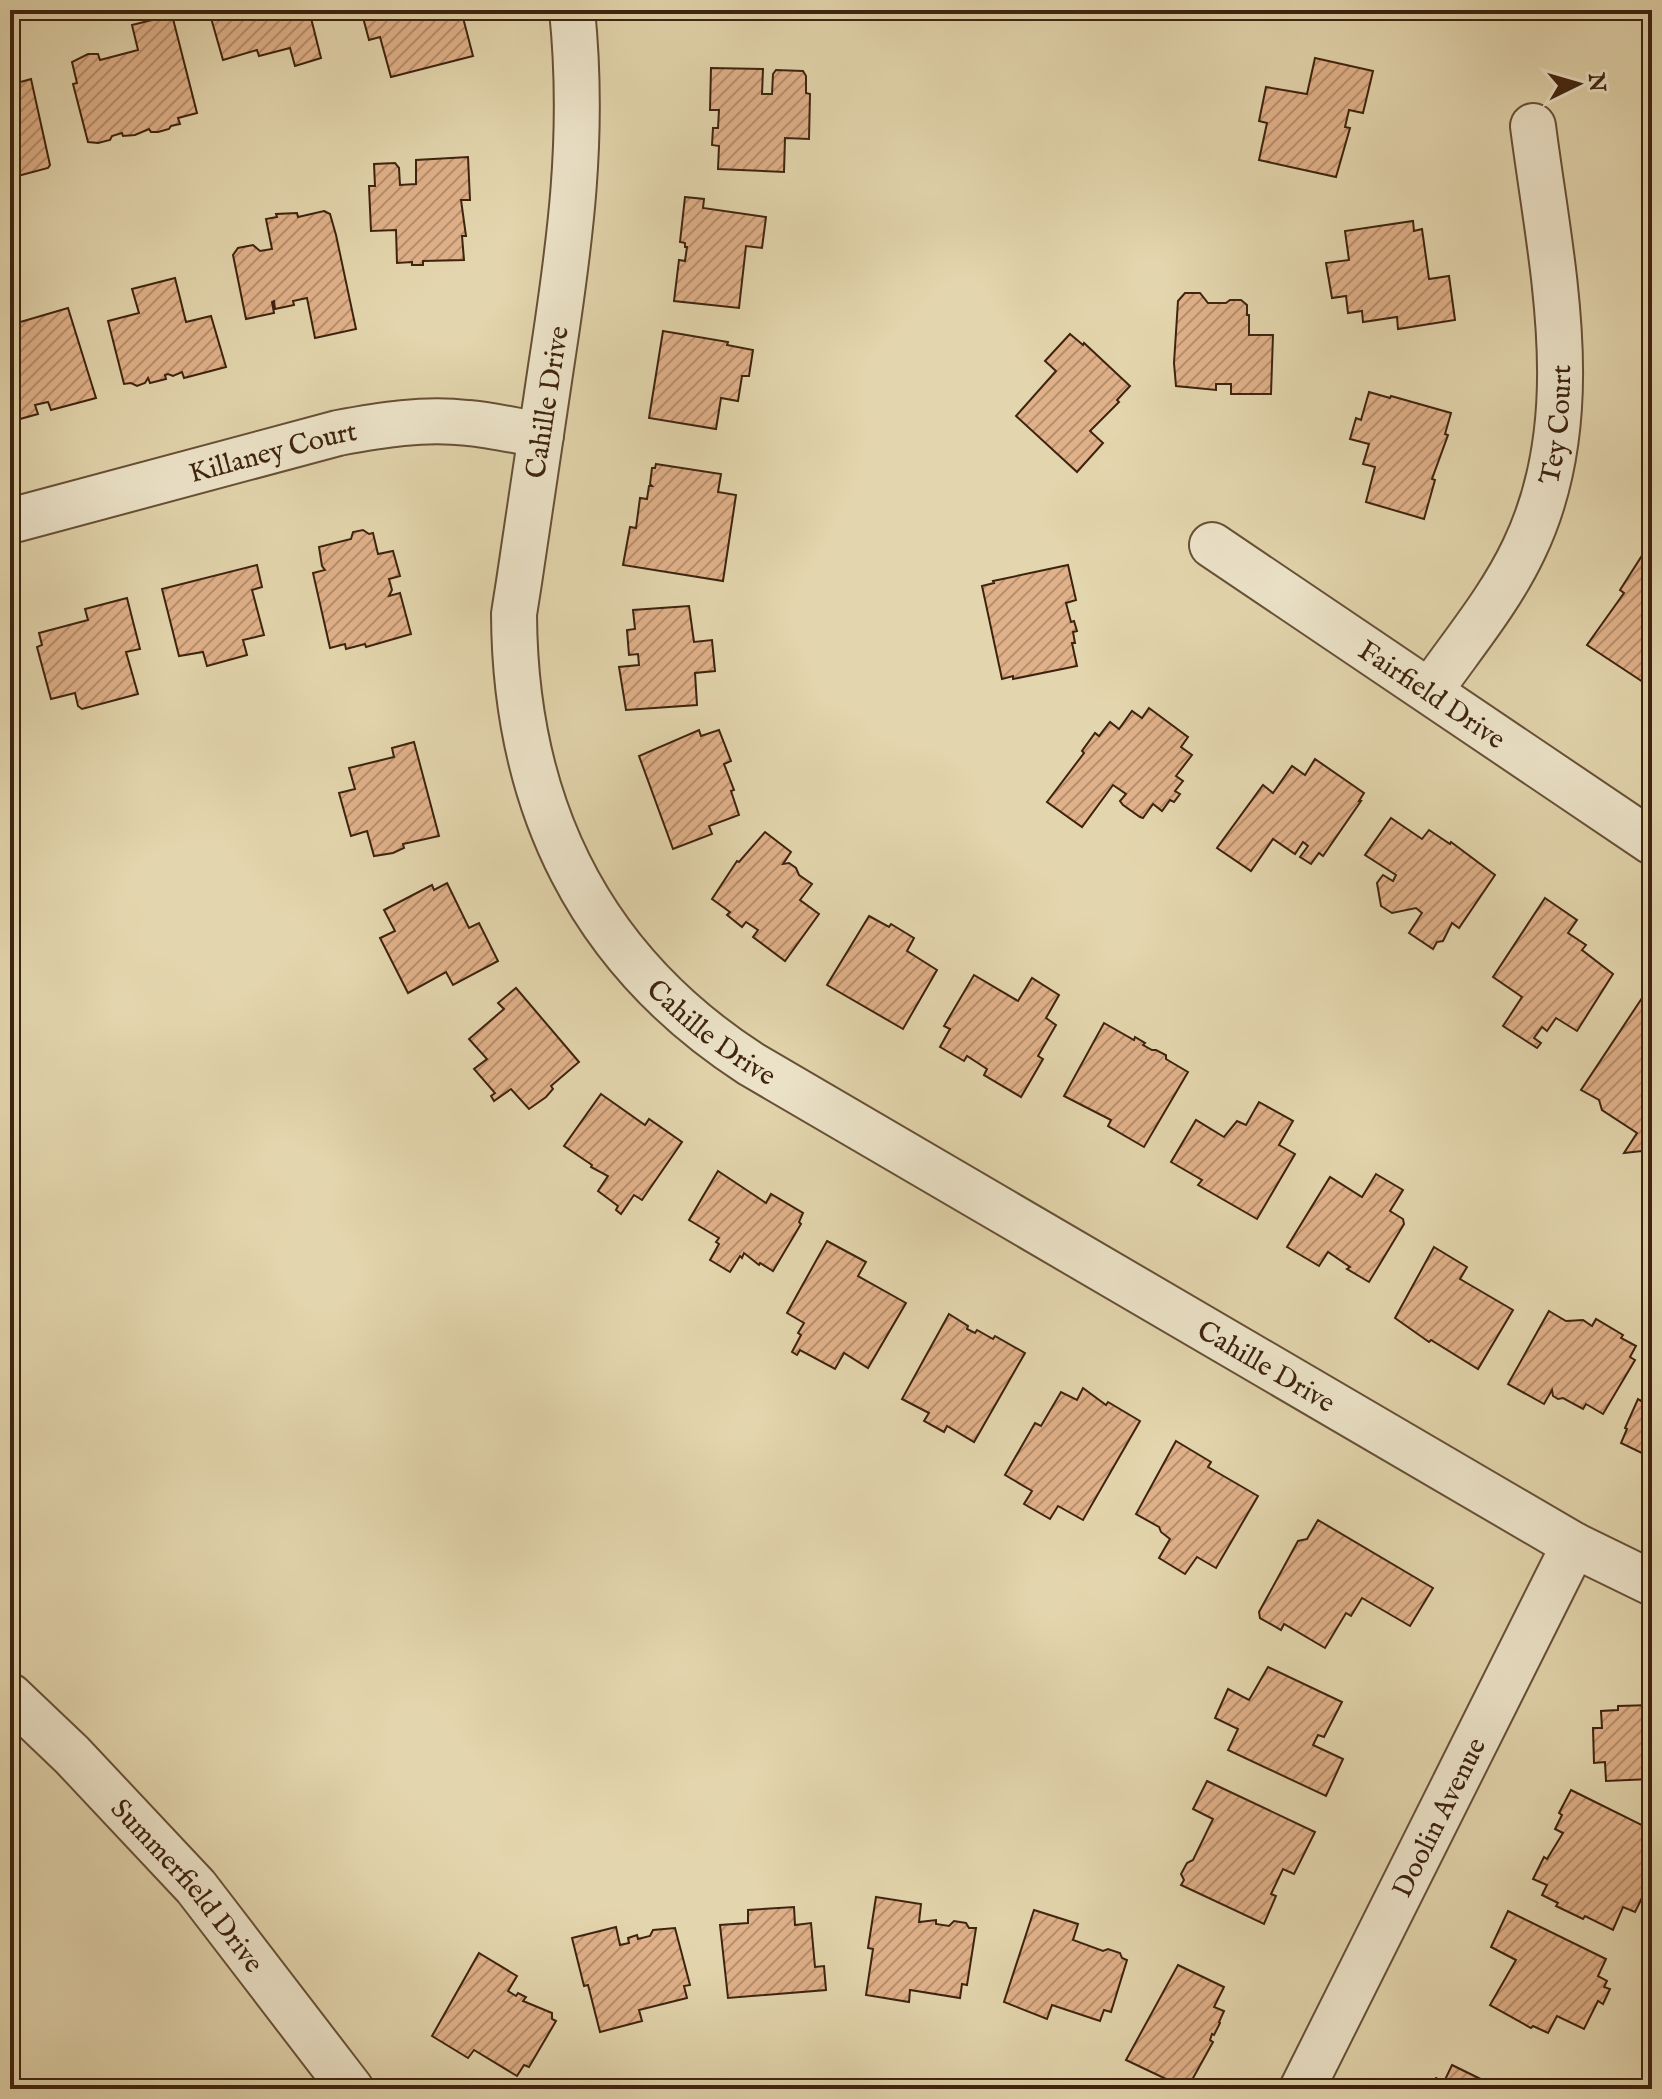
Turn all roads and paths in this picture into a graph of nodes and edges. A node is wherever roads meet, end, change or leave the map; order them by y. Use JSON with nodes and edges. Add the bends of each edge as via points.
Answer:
{"nodes":[{"id":1,"x":572,"y":10,"type":"edge"},
{"id":2,"x":1533,"y":126,"type":"dead end"},
{"id":3,"x":541,"y":435,"type":"junction"},
{"id":4,"x":10,"y":521,"type":"edge"},
{"id":5,"x":1212,"y":545,"type":"dead end"},
{"id":6,"x":1430,"y":691,"type":"junction"},
{"id":7,"x":1652,"y":842,"type":"edge"},
{"id":8,"x":1574,"y":1545,"type":"junction"},
{"id":9,"x":1652,"y":1583,"type":"edge"},
{"id":10,"x":10,"y":1696,"type":"edge"},
{"id":11,"x":351,"y":2089,"type":"edge"},
{"id":12,"x":1302,"y":2089,"type":"edge"}],
"edges":[{"from":1,"to":3,"type":"street","name":"Cahille Drive","via":[[577,160]]},
{"from":2,"to":6,"type":"street","name":"Tey Court","via":[[1561,372],[1553,465],[1524,550]]},
{"from":3,"to":4,"type":"street","name":"Killaney Court","via":[[440,421],[375,426]]},
{"from":3,"to":8,"type":"street","name":"Cahille Drive","via":[[514,614],[520,711],[544,809],[563,855],[609,932],[649,979],[708,1036],[751,1064]]},
{"from":5,"to":6,"type":"street","name":"Fairfield Drive"},
{"from":6,"to":7,"type":"street","name":"Fairfield Drive"},
{"from":8,"to":9,"type":"street","name":"Cahille Drive"},
{"from":8,"to":12,"type":"street","name":"Doolin Avenue"},
{"from":10,"to":11,"type":"street","name":"Summerfield Drive","via":[[196,1887]]}]}
